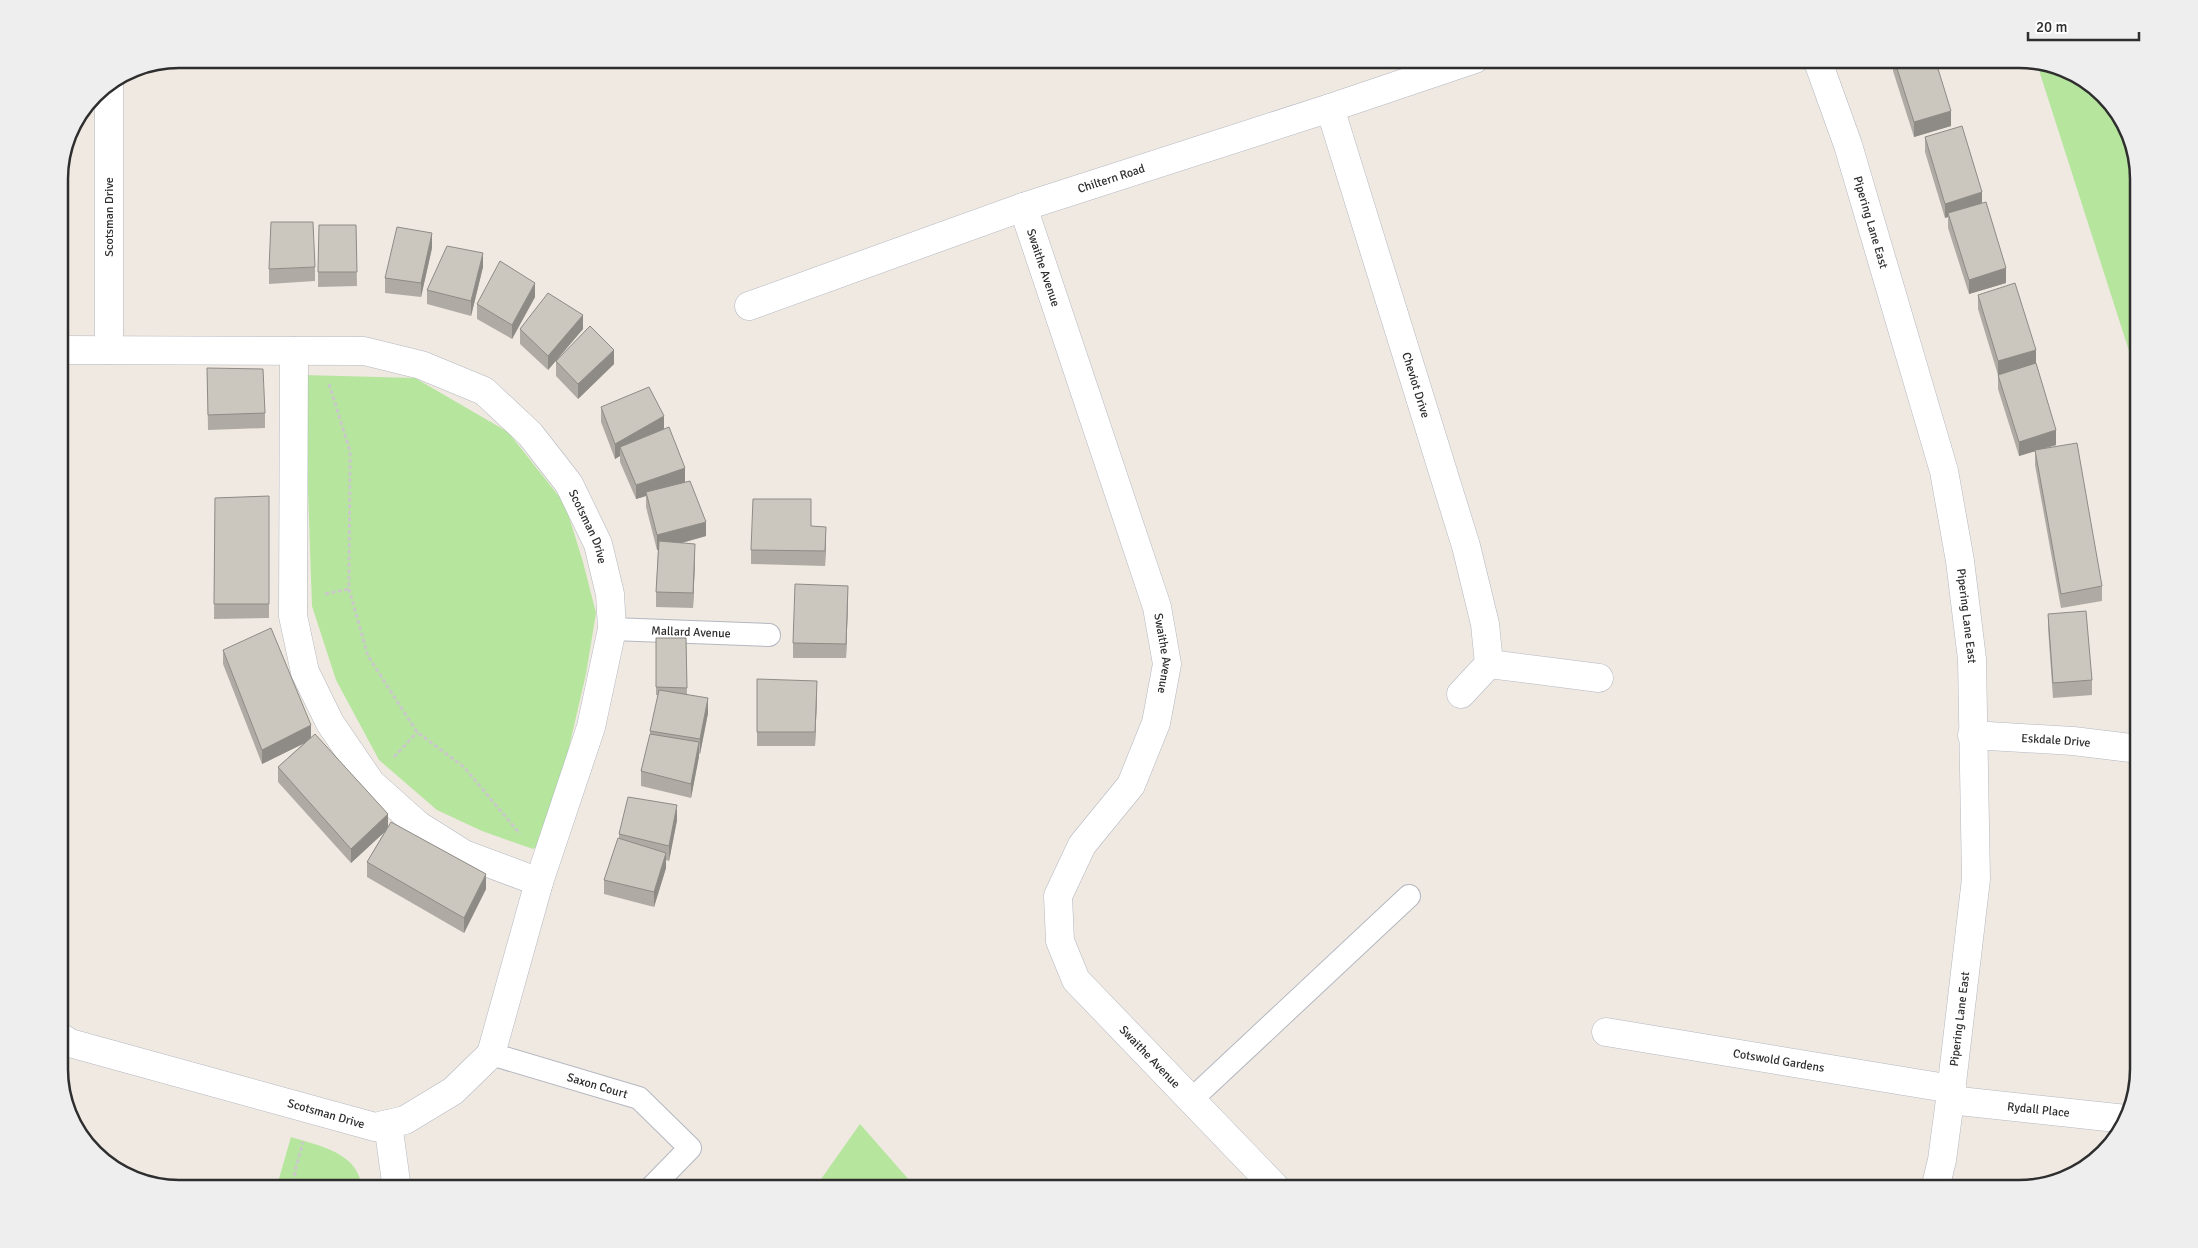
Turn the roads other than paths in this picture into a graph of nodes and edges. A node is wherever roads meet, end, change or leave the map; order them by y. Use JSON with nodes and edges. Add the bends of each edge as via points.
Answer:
{"nodes":[{"id":1,"x":1448,"y":68,"type":"edge"},
{"id":2,"x":1820,"y":68,"type":"edge"},
{"id":3,"x":109,"y":92,"type":"edge"},
{"id":4,"x":1330,"y":108,"type":"junction"},
{"id":5,"x":1023,"y":207,"type":"junction"},
{"id":6,"x":749,"y":306,"type":"dead end"},
{"id":7,"x":68,"y":350,"type":"edge"},
{"id":8,"x":109,"y":350,"type":"junction"},
{"id":9,"x":306,"y":352,"type":"junction"},
{"id":10,"x":612,"y":629,"type":"junction"},
{"id":11,"x":769,"y":635,"type":"dead end"},
{"id":12,"x":1489,"y":664,"type":"junction"},
{"id":13,"x":1599,"y":678,"type":"dead end"},
{"id":14,"x":1461,"y":694,"type":"dead end"},
{"id":15,"x":1972,"y":735,"type":"junction"},
{"id":16,"x":2130,"y":748,"type":"edge"},
{"id":17,"x":542,"y":872,"type":"junction"},
{"id":18,"x":1409,"y":896,"type":"dead end"},
{"id":19,"x":1606,"y":1032,"type":"dead end"},
{"id":20,"x":68,"y":1042,"type":"edge"},
{"id":21,"x":491,"y":1054,"type":"junction"},
{"id":22,"x":1951,"y":1094,"type":"junction"},
{"id":23,"x":1191,"y":1100,"type":"junction"},
{"id":24,"x":2119,"y":1118,"type":"edge"},
{"id":25,"x":388,"y":1124,"type":"junction"},
{"id":26,"x":396,"y":1180,"type":"edge"},
{"id":27,"x":659,"y":1180,"type":"edge"},
{"id":28,"x":1268,"y":1180,"type":"edge"},
{"id":29,"x":1937,"y":1180,"type":"edge"}],
"edges":[{"from":1,"to":4,"type":"street","name":"Chiltern Road"},
{"from":2,"to":15,"type":"street","name":"Pipering Lane East","via":[[1848,145],[1944,471],[1972,659]]},
{"from":3,"to":8,"type":"street","name":"Scotsman Drive"},
{"from":4,"to":5,"type":"street","name":"Chiltern Road"},
{"from":4,"to":12,"type":"street","name":"Cheviot Drive","via":[[1466,546],[1485,624]]},
{"from":5,"to":6,"type":"street","name":"Chiltern Road"},
{"from":5,"to":23,"type":"street","name":"Swaithe Avenue","via":[[1157,607],[1167,664],[1156,723],[1131,785],[1082,845],[1058,896],[1060,941],[1076,980]]},
{"from":7,"to":8,"type":"street","name":"Scotsman Drive"},
{"from":8,"to":9,"type":"street","name":"Scotsman Drive"},
{"from":9,"to":10,"type":"street","name":"Scotsman Drive","via":[[364,352],[421,365],[484,391],[530,434],[568,484],[598,544],[610,594]]},
{"from":9,"to":17,"type":"street","via":[[293,616],[306,672],[330,723],[371,783],[418,825],[464,854]]},
{"from":10,"to":11,"type":"lane","name":"Mallard Avenue"},
{"from":10,"to":17,"type":"street","name":"Scotsman Drive","via":[[591,727]]},
{"from":12,"to":13,"type":"street"},
{"from":12,"to":14,"type":"street"},
{"from":15,"to":16,"type":"street","name":"Eskdale Drive"},
{"from":15,"to":22,"type":"street","name":"Pipering Lane East","via":[[1976,879]]},
{"from":17,"to":21,"type":"street","name":"Scotsman Drive"},
{"from":18,"to":23,"type":"lane"},
{"from":19,"to":22,"type":"street","name":"Cotswold Gardens"},
{"from":20,"to":25,"type":"street","name":"Scotsman Drive","via":[[375,1127]]},
{"from":21,"to":25,"type":"street","name":"Scotsman Drive","via":[[454,1091],[405,1120]]},
{"from":21,"to":27,"type":"lane","name":"Saxon Court","via":[[639,1098],[690,1148]]},
{"from":22,"to":24,"type":"street","name":"Rydall Place"},
{"from":22,"to":29,"type":"street","name":"Pipering Lane East"},
{"from":23,"to":28,"type":"street","name":"Swaithe Avenue"},
{"from":25,"to":26,"type":"street"}]}
